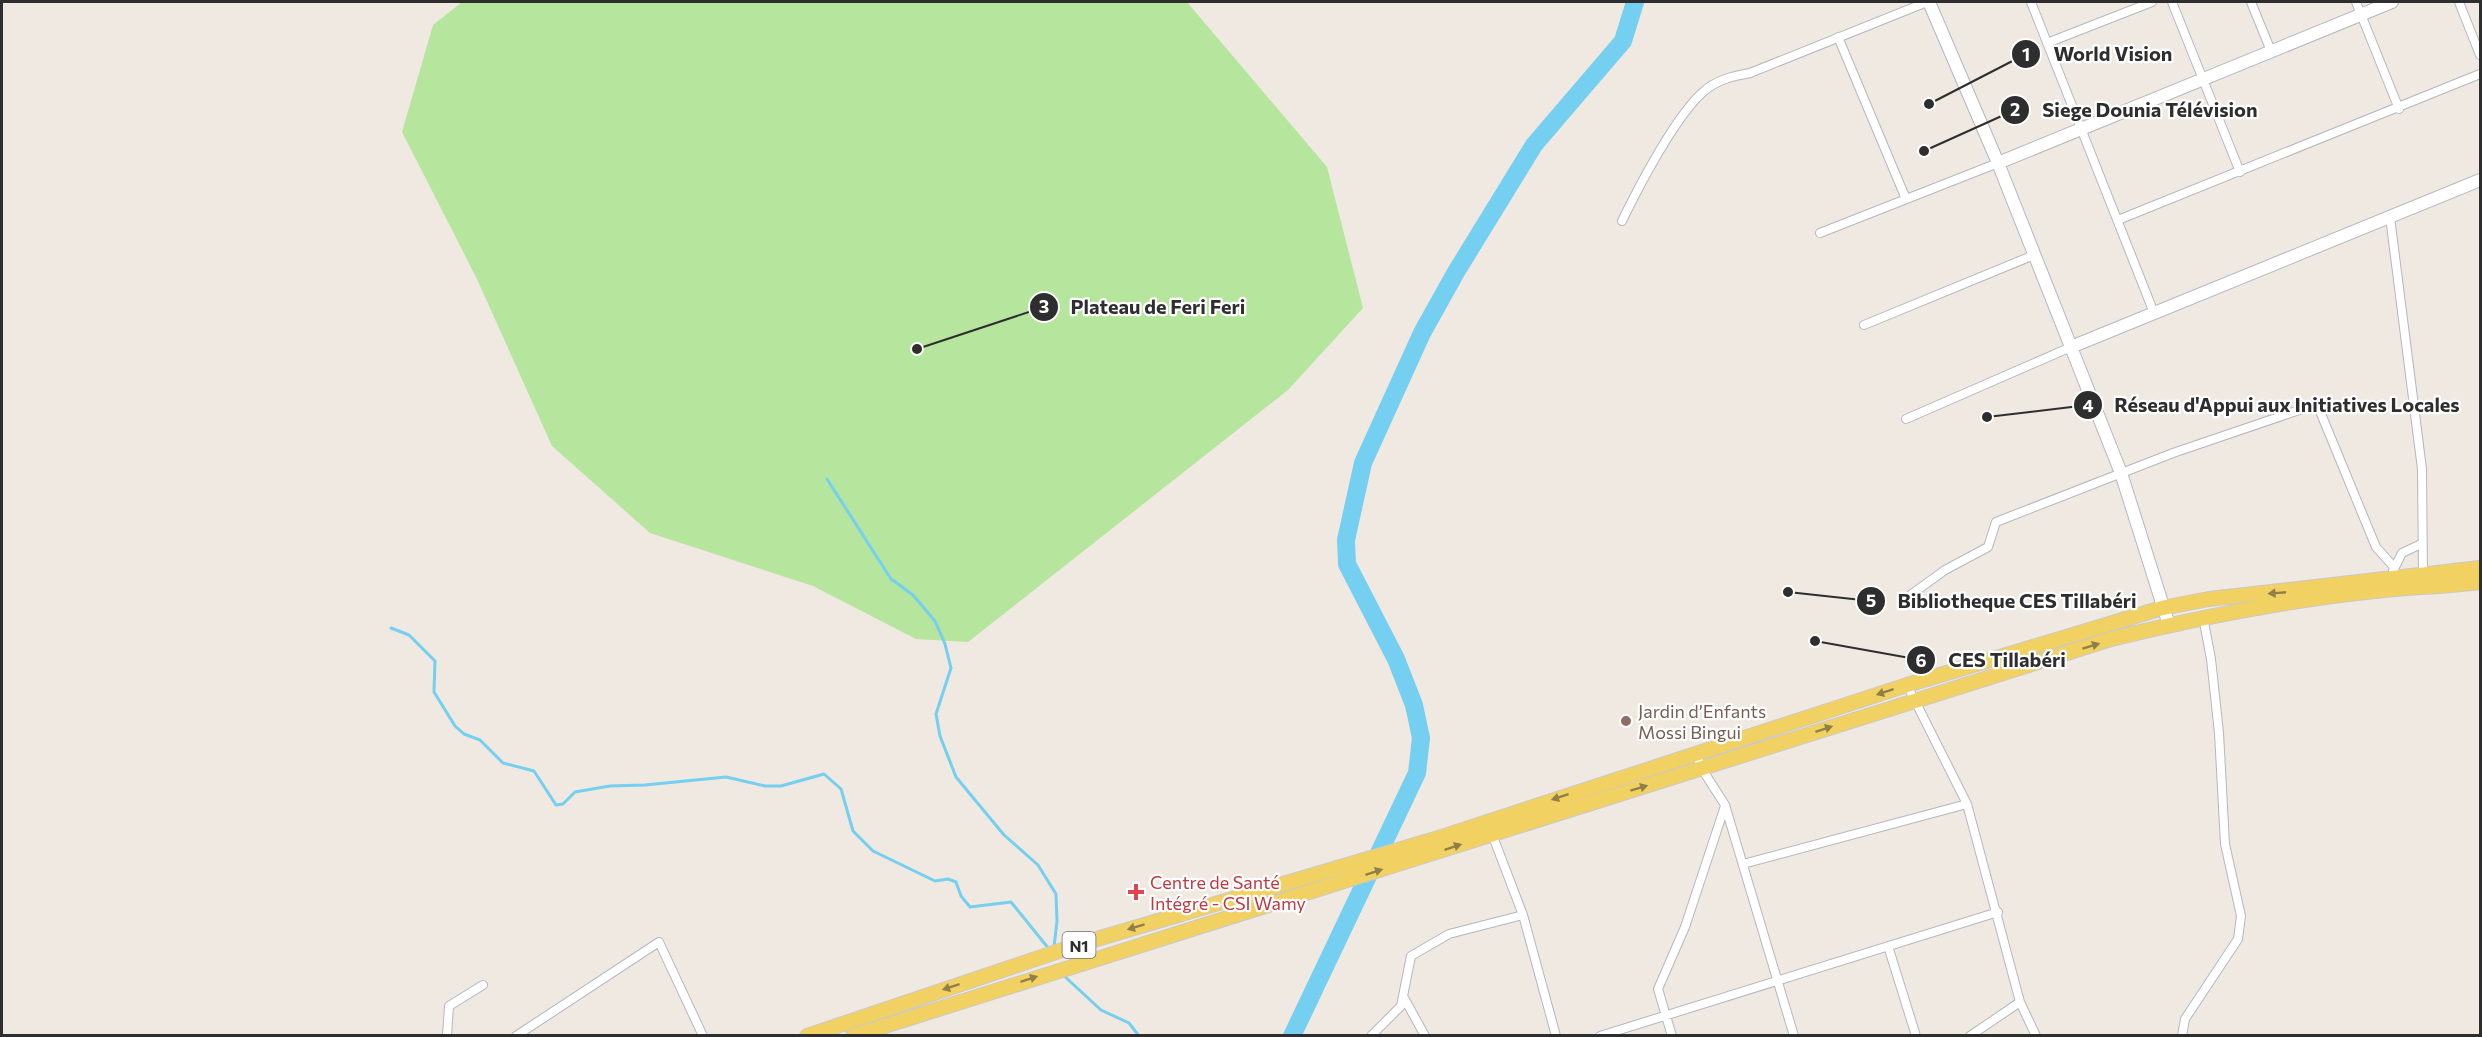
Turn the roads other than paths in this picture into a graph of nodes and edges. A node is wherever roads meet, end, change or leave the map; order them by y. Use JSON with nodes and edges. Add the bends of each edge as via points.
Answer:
{"nodes":[{"id":1,"x":1928,"y":2,"type":"edge"},
{"id":2,"x":2031,"y":2,"type":"edge"},
{"id":3,"x":2152,"y":2,"type":"edge"},
{"id":4,"x":2172,"y":2,"type":"edge"},
{"id":5,"x":2251,"y":2,"type":"edge"},
{"id":6,"x":2356,"y":2,"type":"edge"},
{"id":7,"x":2392,"y":2,"type":"edge"},
{"id":8,"x":2459,"y":2,"type":"edge"},
{"id":9,"x":2362,"y":14,"type":"junction"},
{"id":10,"x":1838,"y":37,"type":"junction"},
{"id":11,"x":2047,"y":43,"type":"junction"},
{"id":12,"x":2271,"y":51,"type":"junction"},
{"id":13,"x":2481,"y":55,"type":"edge"},
{"id":14,"x":2481,"y":74,"type":"edge"},
{"id":15,"x":2203,"y":79,"type":"junction"},
{"id":16,"x":2399,"y":109,"type":"junction"},
{"id":17,"x":2081,"y":129,"type":"junction"},
{"id":18,"x":1998,"y":163,"type":"junction"},
{"id":19,"x":2241,"y":172,"type":"junction"},
{"id":20,"x":2481,"y":180,"type":"edge"},
{"id":21,"x":1906,"y":199,"type":"junction"},
{"id":22,"x":2390,"y":217,"type":"junction"},
{"id":23,"x":2118,"y":220,"type":"junction"},
{"id":24,"x":1622,"y":221,"type":"dead end"},
{"id":25,"x":1820,"y":233,"type":"dead end"},
{"id":26,"x":2034,"y":255,"type":"junction"},
{"id":27,"x":2154,"y":314,"type":"junction"},
{"id":28,"x":1864,"y":325,"type":"dead end"},
{"id":29,"x":2071,"y":348,"type":"junction"},
{"id":30,"x":1906,"y":419,"type":"dead end"},
{"id":31,"x":2121,"y":473,"type":"junction"},
{"id":32,"x":2421,"y":544,"type":"junction"},
{"id":33,"x":2481,"y":568,"type":"edge"},
{"id":34,"x":2392,"y":573,"type":"junction"},
{"id":35,"x":2423,"y":575,"type":"junction"},
{"id":36,"x":2481,"y":582,"type":"edge"},
{"id":37,"x":1909,"y":596,"type":"dead end"},
{"id":38,"x":2162,"y":608,"type":"junction"},
{"id":39,"x":2203,"y":617,"type":"junction"},
{"id":40,"x":2169,"y":625,"type":"junction"},
{"id":41,"x":1906,"y":685,"type":"junction"},
{"id":42,"x":1912,"y":700,"type":"junction"},
{"id":43,"x":1696,"y":753,"type":"junction"},
{"id":44,"x":1702,"y":769,"type":"junction"},
{"id":45,"x":1967,"y":804,"type":"junction"},
{"id":46,"x":1725,"y":805,"type":"junction"},
{"id":47,"x":1492,"y":834,"type":"junction"},
{"id":48,"x":1397,"y":858,"type":"junction"},
{"id":49,"x":1743,"y":864,"type":"junction"},
{"id":50,"x":1247,"y":895,"type":"junction"},
{"id":51,"x":1251,"y":909,"type":"junction"},
{"id":52,"x":1998,"y":912,"type":"junction"},
{"id":53,"x":1523,"y":915,"type":"junction"},
{"id":54,"x":1888,"y":946,"type":"junction"},
{"id":55,"x":1779,"y":980,"type":"junction"},
{"id":56,"x":483,"y":985,"type":"dead end"},
{"id":57,"x":1403,"y":996,"type":"junction"},
{"id":58,"x":2020,"y":1002,"type":"junction"},
{"id":59,"x":1665,"y":1015,"type":"junction"},
{"id":60,"x":827,"y":1032,"type":"edge"},
{"id":61,"x":447,"y":1035,"type":"edge"},
{"id":62,"x":516,"y":1035,"type":"edge"},
{"id":63,"x":703,"y":1035,"type":"edge"},
{"id":64,"x":807,"y":1035,"type":"edge"},
{"id":65,"x":853,"y":1035,"type":"edge"},
{"id":66,"x":1371,"y":1035,"type":"edge"},
{"id":67,"x":1425,"y":1035,"type":"edge"},
{"id":68,"x":1556,"y":1035,"type":"edge"},
{"id":69,"x":1600,"y":1035,"type":"edge"},
{"id":70,"x":1672,"y":1035,"type":"edge"},
{"id":71,"x":1794,"y":1035,"type":"edge"},
{"id":72,"x":1916,"y":1035,"type":"edge"},
{"id":73,"x":1970,"y":1035,"type":"edge"},
{"id":74,"x":2036,"y":1035,"type":"edge"},
{"id":75,"x":2181,"y":1035,"type":"edge"}],
"edges":[{"from":1,"to":10,"type":"street"},
{"from":1,"to":18,"type":"street"},
{"from":2,"to":11,"type":"street"},
{"from":3,"to":11,"type":"street"},
{"from":4,"to":15,"type":"street"},
{"from":5,"to":12,"type":"street"},
{"from":6,"to":9,"type":"street"},
{"from":7,"to":9,"type":"street"},
{"from":8,"to":13,"type":"street"},
{"from":9,"to":12,"type":"street"},
{"from":9,"to":16,"type":"street"},
{"from":10,"to":21,"type":"street"},
{"from":10,"to":24,"type":"street","via":[[1750,73],[1723,79],[1704,91],[1683,114]]},
{"from":11,"to":17,"type":"street"},
{"from":12,"to":15,"type":"street"},
{"from":14,"to":16,"type":"street"},
{"from":15,"to":17,"type":"street"},
{"from":15,"to":19,"type":"street"},
{"from":16,"to":19,"type":"street"},
{"from":17,"to":18,"type":"street"},
{"from":17,"to":23,"type":"street"},
{"from":18,"to":21,"type":"street"},
{"from":18,"to":26,"type":"street"},
{"from":19,"to":23,"type":"street"},
{"from":20,"to":22,"type":"street"},
{"from":21,"to":25,"type":"street"},
{"from":22,"to":27,"type":"street"},
{"from":22,"to":32,"type":"street","via":[[2422,469]]},
{"from":23,"to":27,"type":"street"},
{"from":26,"to":28,"type":"street"},
{"from":26,"to":29,"type":"street"},
{"from":27,"to":29,"type":"street"},
{"from":29,"to":30,"type":"street"},
{"from":29,"to":31,"type":"street"},
{"from":31,"to":34,"type":"street","via":[[2317,404],[2376,547]]},
{"from":31,"to":37,"type":"street","via":[[1996,522],[1988,547],[1945,570]]},
{"from":31,"to":38,"type":"street"},
{"from":32,"to":34,"type":"street","via":[[2402,553]]},
{"from":32,"to":35,"type":"street"},
{"from":33,"to":35,"type":"main road","number":"N1"},
{"from":34,"to":35,"type":"main road","number":"N1"},
{"from":34,"to":38,"type":"main road","number":"N1","one_way":true},
{"from":36,"to":39,"type":"main road","number":"N1","via":[[2384,590]]},
{"from":38,"to":40,"type":"street"},
{"from":38,"to":41,"type":"main road","number":"N1"},
{"from":39,"to":40,"type":"main road","number":"N1"},
{"from":39,"to":75,"type":"street","via":[[2219,733],[2225,844],[2241,916],[2238,939],[2185,1019]]},
{"from":42,"to":40,"type":"main road","number":"N1","one_way":true},
{"from":41,"to":42,"type":"street"},
{"from":41,"to":43,"type":"main road","number":"N1","one_way":true},
{"from":44,"to":42,"type":"main road","number":"N1","one_way":true},
{"from":42,"to":45,"type":"street"},
{"from":43,"to":44,"type":"street"},
{"from":43,"to":48,"type":"main road","number":"N1","one_way":true},
{"from":44,"to":46,"type":"street"},
{"from":47,"to":44,"type":"main road","number":"N1","one_way":true},
{"from":45,"to":49,"type":"street"},
{"from":45,"to":52,"type":"street"},
{"from":46,"to":49,"type":"street"},
{"from":46,"to":59,"type":"street","via":[[1685,927],[1658,989]]},
{"from":48,"to":47,"type":"main road","number":"N1","one_way":true},
{"from":47,"to":53,"type":"street"},
{"from":48,"to":50,"type":"main road","number":"N1","via":[[1354,864]]},
{"from":51,"to":48,"type":"main road","number":"N1","one_way":true,"via":[[1351,879]]},
{"from":49,"to":55,"type":"street"},
{"from":50,"to":51,"type":"main road"},
{"from":50,"to":60,"type":"main road","number":"N1","one_way":true,"via":[[1080,944]]},
{"from":65,"to":51,"type":"main road","number":"N1","one_way":true},
{"from":52,"to":54,"type":"street"},
{"from":52,"to":58,"type":"street"},
{"from":53,"to":57,"type":"street","via":[[1449,934],[1411,956]]},
{"from":53,"to":68,"type":"street"},
{"from":54,"to":55,"type":"street"},
{"from":54,"to":72,"type":"street"},
{"from":55,"to":59,"type":"street"},
{"from":55,"to":71,"type":"street"},
{"from":56,"to":61,"type":"street","via":[[449,1006]]},
{"from":57,"to":66,"type":"street","via":[[1401,1006]]},
{"from":57,"to":67,"type":"street"},
{"from":58,"to":73,"type":"street"},
{"from":58,"to":74,"type":"street"},
{"from":59,"to":69,"type":"street"},
{"from":59,"to":70,"type":"street"},
{"from":60,"to":64,"type":"main road","number":"N1"},
{"from":62,"to":63,"type":"street","via":[[659,942]]}]}
